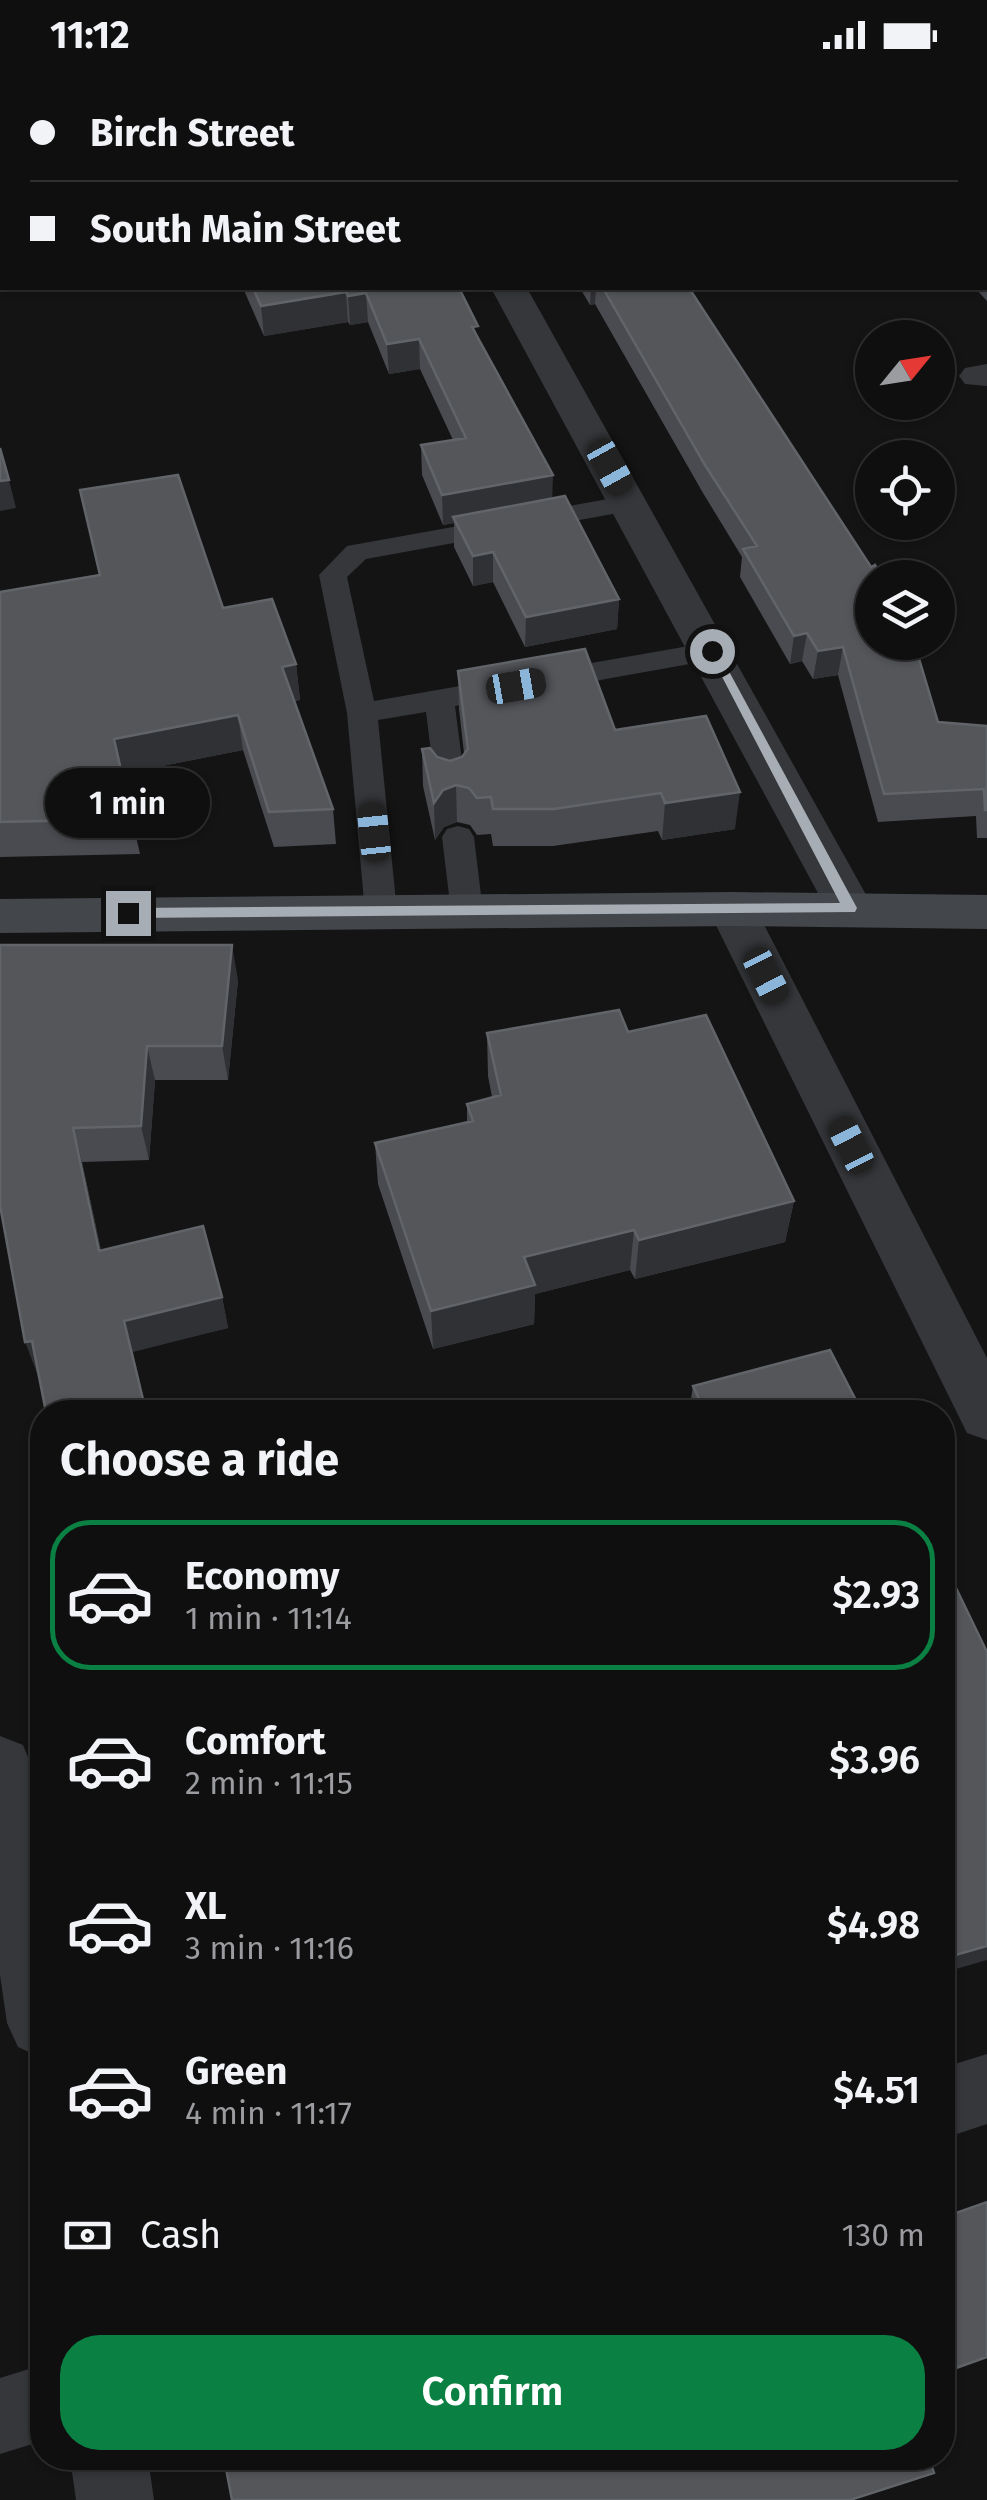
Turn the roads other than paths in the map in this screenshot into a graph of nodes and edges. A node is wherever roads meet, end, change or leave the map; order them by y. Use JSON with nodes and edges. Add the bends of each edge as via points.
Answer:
{"nodes":[{"id":1,"x":509,"y":290,"type":"edge"},
{"id":2,"x":630,"y":503,"type":"junction"},
{"id":3,"x":712,"y":651,"type":"junction"},
{"id":4,"x":438,"y":700,"type":"junction"},
{"id":5,"x":362,"y":713,"type":"junction"},
{"id":6,"x":450,"y":784,"type":"edge"},
{"id":7,"x":458,"y":837,"type":"dead end"},
{"id":8,"x":850,"y":908,"type":"junction"},
{"id":9,"x":732,"y":909,"type":"junction"},
{"id":10,"x":381,"y":912,"type":"junction"},
{"id":11,"x":467,"y":912,"type":"junction"},
{"id":12,"x":987,"y":912,"type":"edge"},
{"id":13,"x":0,"y":916,"type":"edge"},
{"id":14,"x":987,"y":1414,"type":"edge"},
{"id":15,"x":0,"y":1767,"type":"edge"},
{"id":16,"x":30,"y":1949,"type":"edge"},
{"id":17,"x":987,"y":2089,"type":"edge"},
{"id":18,"x":955,"y":2100,"type":"edge"},
{"id":19,"x":30,"y":2407,"type":"edge"},
{"id":20,"x":0,"y":2416,"type":"edge"},
{"id":21,"x":111,"y":2470,"type":"edge"},
{"id":22,"x":115,"y":2500,"type":"edge"}],
"edges":[{"from":1,"to":2,"type":"street"},
{"from":2,"to":3,"type":"street"},
{"from":2,"to":5,"type":"lane","via":[[358,552],[333,575]]},
{"from":3,"to":4,"type":"lane"},
{"from":3,"to":8,"type":"street"},
{"from":4,"to":5,"type":"lane"},
{"from":4,"to":6,"type":"lane"},
{"from":5,"to":10,"type":"lane"},
{"from":7,"to":11,"type":"lane"},
{"from":8,"to":9,"type":"main road"},
{"from":8,"to":12,"type":"main road"},
{"from":9,"to":11,"type":"main road"},
{"from":9,"to":14,"type":"street"},
{"from":10,"to":11,"type":"main road"},
{"from":10,"to":13,"type":"main road"},
{"from":15,"to":16,"type":"street"},
{"from":17,"to":18,"type":"street"},
{"from":19,"to":20,"type":"street"},
{"from":21,"to":22,"type":"street"}]}
